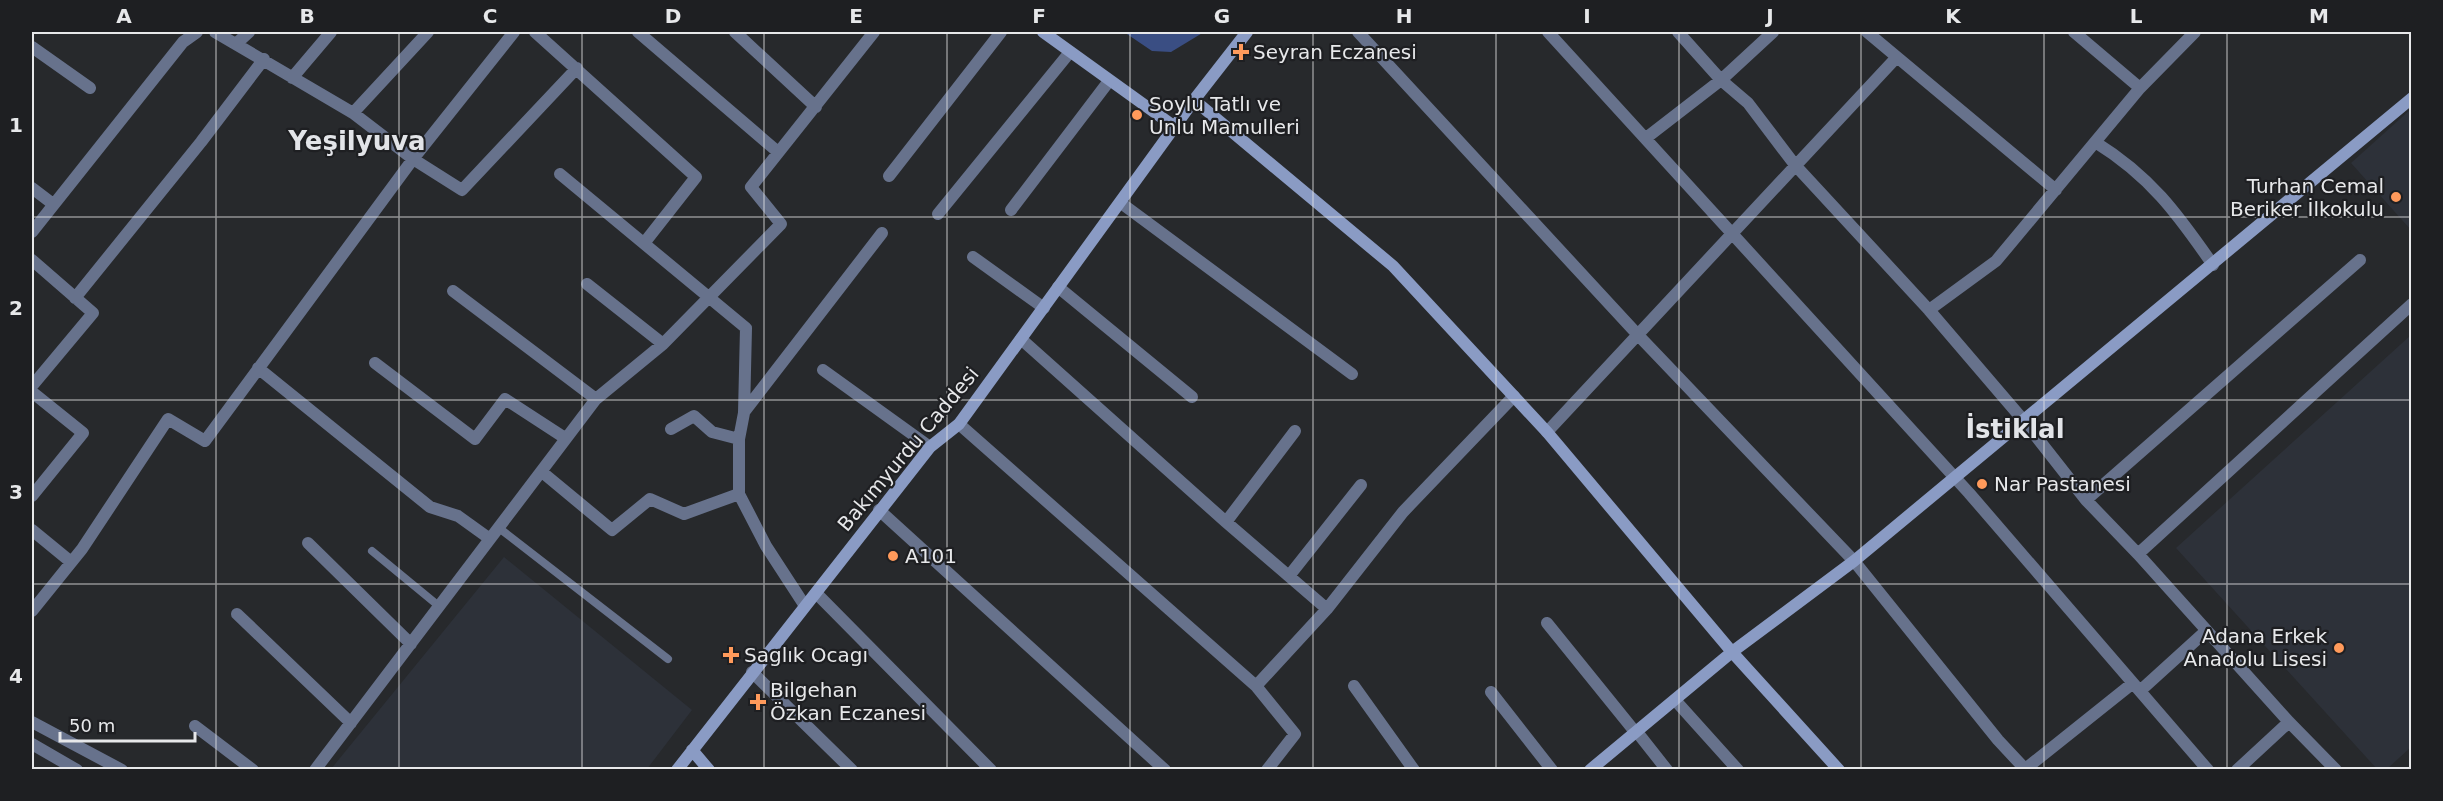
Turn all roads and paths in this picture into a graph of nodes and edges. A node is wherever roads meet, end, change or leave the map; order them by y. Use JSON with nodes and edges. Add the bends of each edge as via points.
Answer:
{"nodes":[{"id":1,"x":197,"y":32,"type":"edge"},
{"id":2,"x":215,"y":32,"type":"edge"},
{"id":3,"x":249,"y":32,"type":"edge"},
{"id":4,"x":331,"y":32,"type":"edge"},
{"id":5,"x":428,"y":32,"type":"edge"},
{"id":6,"x":514,"y":32,"type":"edge"},
{"id":7,"x":535,"y":32,"type":"edge"},
{"id":8,"x":638,"y":32,"type":"edge"},
{"id":9,"x":735,"y":32,"type":"edge"},
{"id":10,"x":874,"y":32,"type":"edge"},
{"id":11,"x":1001,"y":32,"type":"edge"},
{"id":12,"x":1043,"y":32,"type":"edge"},
{"id":13,"x":1247,"y":32,"type":"edge"},
{"id":14,"x":1358,"y":32,"type":"edge"},
{"id":15,"x":1548,"y":32,"type":"edge"},
{"id":16,"x":1678,"y":32,"type":"edge"},
{"id":17,"x":1773,"y":32,"type":"edge"},
{"id":18,"x":1867,"y":32,"type":"edge"},
{"id":19,"x":2074,"y":32,"type":"edge"},
{"id":20,"x":2195,"y":32,"type":"edge"},
{"id":21,"x":237,"y":43,"type":"junction"},
{"id":22,"x":32,"y":47,"type":"edge"},
{"id":23,"x":1070,"y":52,"type":"junction"},
{"id":24,"x":1896,"y":58,"type":"junction"},
{"id":25,"x":264,"y":59,"type":"junction"},
{"id":26,"x":577,"y":68,"type":"junction"},
{"id":27,"x":292,"y":78,"type":"junction"},
{"id":28,"x":1721,"y":80,"type":"junction"},
{"id":29,"x":1109,"y":81,"type":"junction"},
{"id":30,"x":90,"y":88,"type":"dead end"},
{"id":31,"x":2140,"y":88,"type":"junction"},
{"id":32,"x":2412,"y":98,"type":"edge"},
{"id":33,"x":1194,"y":100,"type":"junction"},
{"id":34,"x":816,"y":107,"type":"junction"},
{"id":35,"x":353,"y":113,"type":"junction"},
{"id":36,"x":1174,"y":127,"type":"junction"},
{"id":37,"x":1646,"y":138,"type":"junction"},
{"id":38,"x":2095,"y":142,"type":"junction"},
{"id":39,"x":778,"y":153,"type":"junction"},
{"id":40,"x":413,"y":159,"type":"junction"},
{"id":41,"x":1795,"y":165,"type":"junction"},
{"id":42,"x":560,"y":174,"type":"dead end"},
{"id":43,"x":889,"y":176,"type":"dead end"},
{"id":44,"x":32,"y":188,"type":"edge"},
{"id":45,"x":2056,"y":190,"type":"junction"},
{"id":46,"x":1121,"y":203,"type":"junction"},
{"id":47,"x":54,"y":204,"type":"junction"},
{"id":48,"x":1011,"y":210,"type":"dead end"},
{"id":49,"x":938,"y":214,"type":"dead end"},
{"id":50,"x":32,"y":232,"type":"edge"},
{"id":51,"x":1732,"y":232,"type":"junction"},
{"id":52,"x":882,"y":233,"type":"dead end"},
{"id":53,"x":645,"y":242,"type":"junction"},
{"id":54,"x":973,"y":257,"type":"dead end"},
{"id":55,"x":32,"y":260,"type":"edge"},
{"id":56,"x":2360,"y":260,"type":"dead end"},
{"id":57,"x":2213,"y":265,"type":"junction"},
{"id":58,"x":587,"y":284,"type":"dead end"},
{"id":59,"x":1058,"y":287,"type":"junction"},
{"id":60,"x":453,"y":291,"type":"dead end"},
{"id":61,"x":710,"y":297,"type":"junction"},
{"id":62,"x":75,"y":298,"type":"junction"},
{"id":63,"x":2412,"y":304,"type":"edge"},
{"id":64,"x":1044,"y":308,"type":"junction"},
{"id":65,"x":1929,"y":309,"type":"junction"},
{"id":66,"x":1638,"y":335,"type":"junction"},
{"id":67,"x":1021,"y":339,"type":"junction"},
{"id":68,"x":663,"y":344,"type":"junction"},
{"id":69,"x":375,"y":363,"type":"dead end"},
{"id":70,"x":258,"y":368,"type":"junction"},
{"id":71,"x":823,"y":370,"type":"dead end"},
{"id":72,"x":1352,"y":374,"type":"dead end"},
{"id":73,"x":32,"y":386,"type":"edge"},
{"id":74,"x":32,"y":392,"type":"edge"},
{"id":75,"x":1514,"y":396,"type":"junction"},
{"id":76,"x":1192,"y":397,"type":"dead end"},
{"id":77,"x":596,"y":399,"type":"junction"},
{"id":78,"x":744,"y":413,"type":"junction"},
{"id":79,"x":2024,"y":421,"type":"junction"},
{"id":80,"x":959,"y":424,"type":"junction"},
{"id":81,"x":671,"y":429,"type":"dead end"},
{"id":82,"x":1295,"y":431,"type":"dead end"},
{"id":83,"x":1547,"y":432,"type":"junction"},
{"id":84,"x":565,"y":438,"type":"junction"},
{"id":85,"x":739,"y":439,"type":"junction"},
{"id":86,"x":930,"y":447,"type":"junction"},
{"id":87,"x":542,"y":472,"type":"junction"},
{"id":88,"x":1953,"y":476,"type":"junction"},
{"id":89,"x":1361,"y":485,"type":"dead end"},
{"id":90,"x":739,"y":494,"type":"junction"},
{"id":91,"x":32,"y":496,"type":"edge"},
{"id":92,"x":2086,"y":500,"type":"junction"},
{"id":93,"x":879,"y":510,"type":"junction"},
{"id":94,"x":1226,"y":522,"type":"junction"},
{"id":95,"x":499,"y":528,"type":"junction"},
{"id":96,"x":32,"y":530,"type":"edge"},
{"id":97,"x":490,"y":539,"type":"junction"},
{"id":98,"x":308,"y":543,"type":"dead end"},
{"id":99,"x":372,"y":551,"type":"dead end"},
{"id":100,"x":2138,"y":554,"type":"junction"},
{"id":101,"x":1854,"y":561,"type":"junction"},
{"id":102,"x":70,"y":562,"type":"junction"},
{"id":103,"x":1289,"y":576,"type":"junction"},
{"id":104,"x":816,"y":593,"type":"junction"},
{"id":105,"x":805,"y":606,"type":"junction"},
{"id":106,"x":440,"y":607,"type":"junction"},
{"id":107,"x":1328,"y":609,"type":"junction"},
{"id":108,"x":32,"y":611,"type":"edge"},
{"id":109,"x":237,"y":615,"type":"dead end"},
{"id":110,"x":1547,"y":623,"type":"dead end"},
{"id":111,"x":2206,"y":631,"type":"junction"},
{"id":112,"x":411,"y":644,"type":"junction"},
{"id":113,"x":1732,"y":652,"type":"junction"},
{"id":114,"x":668,"y":658,"type":"dead end"},
{"id":115,"x":752,"y":672,"type":"junction"},
{"id":116,"x":1256,"y":686,"type":"junction"},
{"id":117,"x":1354,"y":686,"type":"dead end"},
{"id":118,"x":2137,"y":687,"type":"junction"},
{"id":119,"x":1491,"y":692,"type":"dead end"},
{"id":120,"x":1675,"y":700,"type":"junction"},
{"id":121,"x":32,"y":722,"type":"edge"},
{"id":122,"x":2289,"y":722,"type":"junction"},
{"id":123,"x":351,"y":723,"type":"junction"},
{"id":124,"x":195,"y":726,"type":"dead end"},
{"id":125,"x":1636,"y":732,"type":"junction"},
{"id":126,"x":32,"y":744,"type":"edge"},
{"id":127,"x":692,"y":750,"type":"junction"},
{"id":128,"x":2202,"y":768,"type":"edge"},
{"id":129,"x":2025,"y":769,"type":"edge"},
{"id":130,"x":77,"y":770,"type":"edge"},
{"id":131,"x":122,"y":770,"type":"edge"},
{"id":132,"x":253,"y":770,"type":"edge"},
{"id":133,"x":315,"y":770,"type":"edge"},
{"id":134,"x":676,"y":770,"type":"edge"},
{"id":135,"x":709,"y":770,"type":"edge"},
{"id":136,"x":852,"y":770,"type":"edge"},
{"id":137,"x":991,"y":770,"type":"edge"},
{"id":138,"x":1165,"y":770,"type":"edge"},
{"id":139,"x":1267,"y":770,"type":"edge"},
{"id":140,"x":1414,"y":770,"type":"edge"},
{"id":141,"x":1552,"y":770,"type":"edge"},
{"id":142,"x":1590,"y":770,"type":"edge"},
{"id":143,"x":1667,"y":770,"type":"edge"},
{"id":144,"x":1738,"y":770,"type":"edge"},
{"id":145,"x":1839,"y":770,"type":"edge"},
{"id":146,"x":2237,"y":770,"type":"edge"},
{"id":147,"x":2336,"y":770,"type":"edge"}],
"edges":[{"from":1,"to":47,"type":"street","via":[[183,42]]},
{"from":2,"to":21,"type":"street"},
{"from":3,"to":21,"type":"street"},
{"from":4,"to":27,"type":"street"},
{"from":5,"to":35,"type":"street"},
{"from":6,"to":40,"type":"street"},
{"from":7,"to":26,"type":"street"},
{"from":8,"to":39,"type":"street"},
{"from":9,"to":34,"type":"street"},
{"from":10,"to":34,"type":"street"},
{"from":11,"to":43,"type":"street"},
{"from":12,"to":23,"type":"street"},
{"from":13,"to":33,"type":"street","name":"Bakımyurdu Caddesi"},
{"from":14,"to":66,"type":"street"},
{"from":15,"to":37,"type":"street"},
{"from":16,"to":28,"type":"street"},
{"from":17,"to":28,"type":"street"},
{"from":18,"to":24,"type":"street"},
{"from":19,"to":31,"type":"street"},
{"from":20,"to":31,"type":"street"},
{"from":21,"to":25,"type":"street"},
{"from":22,"to":30,"type":"street"},
{"from":23,"to":29,"type":"street"},
{"from":23,"to":49,"type":"street"},
{"from":24,"to":41,"type":"street"},
{"from":24,"to":45,"type":"street"},
{"from":25,"to":27,"type":"street"},
{"from":25,"to":62,"type":"street"},
{"from":26,"to":40,"type":"street","via":[[462,190]]},
{"from":26,"to":53,"type":"street","via":[[696,177]]},
{"from":27,"to":35,"type":"street"},
{"from":28,"to":37,"type":"street"},
{"from":28,"to":41,"type":"street","via":[[1748,104]]},
{"from":29,"to":36,"type":"street"},
{"from":29,"to":48,"type":"street"},
{"from":31,"to":38,"type":"street"},
{"from":32,"to":57,"type":"street"},
{"from":33,"to":36,"type":"street","name":"Bakımyurdu Caddesi"},
{"from":33,"to":75,"type":"street","via":[[1393,266]]},
{"from":34,"to":39,"type":"street"},
{"from":35,"to":40,"type":"street"},
{"from":36,"to":46,"type":"street","name":"Bakımyurdu Caddesi"},
{"from":37,"to":51,"type":"street"},
{"from":38,"to":45,"type":"street"},
{"from":38,"to":57,"type":"street","via":[[2126,161],[2157,190]]},
{"from":39,"to":61,"type":"street","via":[[751,187],[781,224]]},
{"from":40,"to":70,"type":"street"},
{"from":41,"to":51,"type":"street"},
{"from":41,"to":65,"type":"street"},
{"from":42,"to":53,"type":"street"},
{"from":44,"to":47,"type":"street"},
{"from":45,"to":65,"type":"street","via":[[1996,261]]},
{"from":46,"to":59,"type":"street","name":"Bakımyurdu Caddesi"},
{"from":46,"to":72,"type":"street"},
{"from":47,"to":50,"type":"street"},
{"from":51,"to":66,"type":"street"},
{"from":51,"to":88,"type":"street"},
{"from":52,"to":78,"type":"street"},
{"from":53,"to":61,"type":"street"},
{"from":54,"to":64,"type":"street"},
{"from":55,"to":62,"type":"street"},
{"from":56,"to":92,"type":"street"},
{"from":57,"to":79,"type":"street"},
{"from":58,"to":68,"type":"street"},
{"from":59,"to":64,"type":"street","name":"Bakımyurdu Caddesi"},
{"from":59,"to":76,"type":"street"},
{"from":60,"to":77,"type":"street"},
{"from":61,"to":68,"type":"street"},
{"from":61,"to":78,"type":"street","via":[[746,328]]},
{"from":62,"to":73,"type":"street","via":[[93,313]]},
{"from":63,"to":100,"type":"street"},
{"from":64,"to":67,"type":"street","name":"Bakımyurdu Caddesi"},
{"from":65,"to":79,"type":"street"},
{"from":66,"to":83,"type":"street"},
{"from":66,"to":101,"type":"street"},
{"from":67,"to":80,"type":"street","name":"Bakımyurdu Caddesi"},
{"from":67,"to":94,"type":"street"},
{"from":68,"to":77,"type":"street"},
{"from":69,"to":84,"type":"street","via":[[475,439],[505,399]]},
{"from":70,"to":97,"type":"street","via":[[430,507],[458,516]]},
{"from":70,"to":102,"type":"street","via":[[205,441],[168,420]]},
{"from":71,"to":86,"type":"street"},
{"from":74,"to":91,"type":"street","via":[[83,433]]},
{"from":75,"to":83,"type":"street"},
{"from":75,"to":107,"type":"street","via":[[1402,512]]},
{"from":77,"to":84,"type":"street"},
{"from":78,"to":85,"type":"street"},
{"from":79,"to":88,"type":"street"},
{"from":79,"to":92,"type":"street"},
{"from":80,"to":86,"type":"street","name":"Bakımyurdu Caddesi"},
{"from":80,"to":116,"type":"street"},
{"from":81,"to":85,"type":"street","via":[[694,416],[711,432]]},
{"from":82,"to":94,"type":"street"},
{"from":83,"to":113,"type":"street"},
{"from":84,"to":87,"type":"street"},
{"from":85,"to":90,"type":"street"},
{"from":86,"to":93,"type":"street","name":"Bakımyurdu Caddesi"},
{"from":87,"to":90,"type":"street","via":[[612,530],[650,499],[684,514]]},
{"from":87,"to":95,"type":"street"},
{"from":88,"to":101,"type":"street"},
{"from":88,"to":118,"type":"street"},
{"from":89,"to":103,"type":"street"},
{"from":90,"to":105,"type":"street","via":[[766,546]]},
{"from":92,"to":100,"type":"street"},
{"from":93,"to":104,"type":"street","name":"Bakımyurdu Caddesi"},
{"from":93,"to":138,"type":"street"},
{"from":94,"to":103,"type":"street"},
{"from":95,"to":97,"type":"street"},
{"from":95,"to":114,"type":"lane"},
{"from":96,"to":102,"type":"street"},
{"from":97,"to":106,"type":"street"},
{"from":98,"to":112,"type":"street"},
{"from":99,"to":106,"type":"lane"},
{"from":100,"to":111,"type":"street"},
{"from":101,"to":113,"type":"street"},
{"from":101,"to":129,"type":"street"},
{"from":102,"to":108,"type":"street"},
{"from":103,"to":107,"type":"street"},
{"from":104,"to":105,"type":"street","name":"Bakımyurdu Caddesi"},
{"from":104,"to":137,"type":"street"},
{"from":105,"to":115,"type":"street","name":"Bakımyurdu Caddesi"},
{"from":106,"to":112,"type":"street"},
{"from":107,"to":116,"type":"street"},
{"from":109,"to":123,"type":"street"},
{"from":110,"to":125,"type":"street"},
{"from":111,"to":118,"type":"street"},
{"from":111,"to":122,"type":"street"},
{"from":112,"to":123,"type":"street"},
{"from":113,"to":120,"type":"street"},
{"from":113,"to":145,"type":"street"},
{"from":115,"to":127,"type":"street","name":"Bakımyurdu Caddesi"},
{"from":115,"to":136,"type":"street"},
{"from":116,"to":139,"type":"street","via":[[1295,734]]},
{"from":117,"to":140,"type":"street"},
{"from":118,"to":128,"type":"street"},
{"from":118,"to":129,"type":"street"},
{"from":119,"to":141,"type":"street"},
{"from":120,"to":125,"type":"street"},
{"from":120,"to":144,"type":"street"},
{"from":121,"to":131,"type":"street"},
{"from":122,"to":146,"type":"street"},
{"from":122,"to":147,"type":"street"},
{"from":123,"to":133,"type":"street"},
{"from":124,"to":132,"type":"street"},
{"from":125,"to":142,"type":"street"},
{"from":125,"to":143,"type":"street"},
{"from":126,"to":130,"type":"street"},
{"from":127,"to":134,"type":"street","name":"Bakımyurdu Caddesi"},
{"from":127,"to":135,"type":"street"}]}
